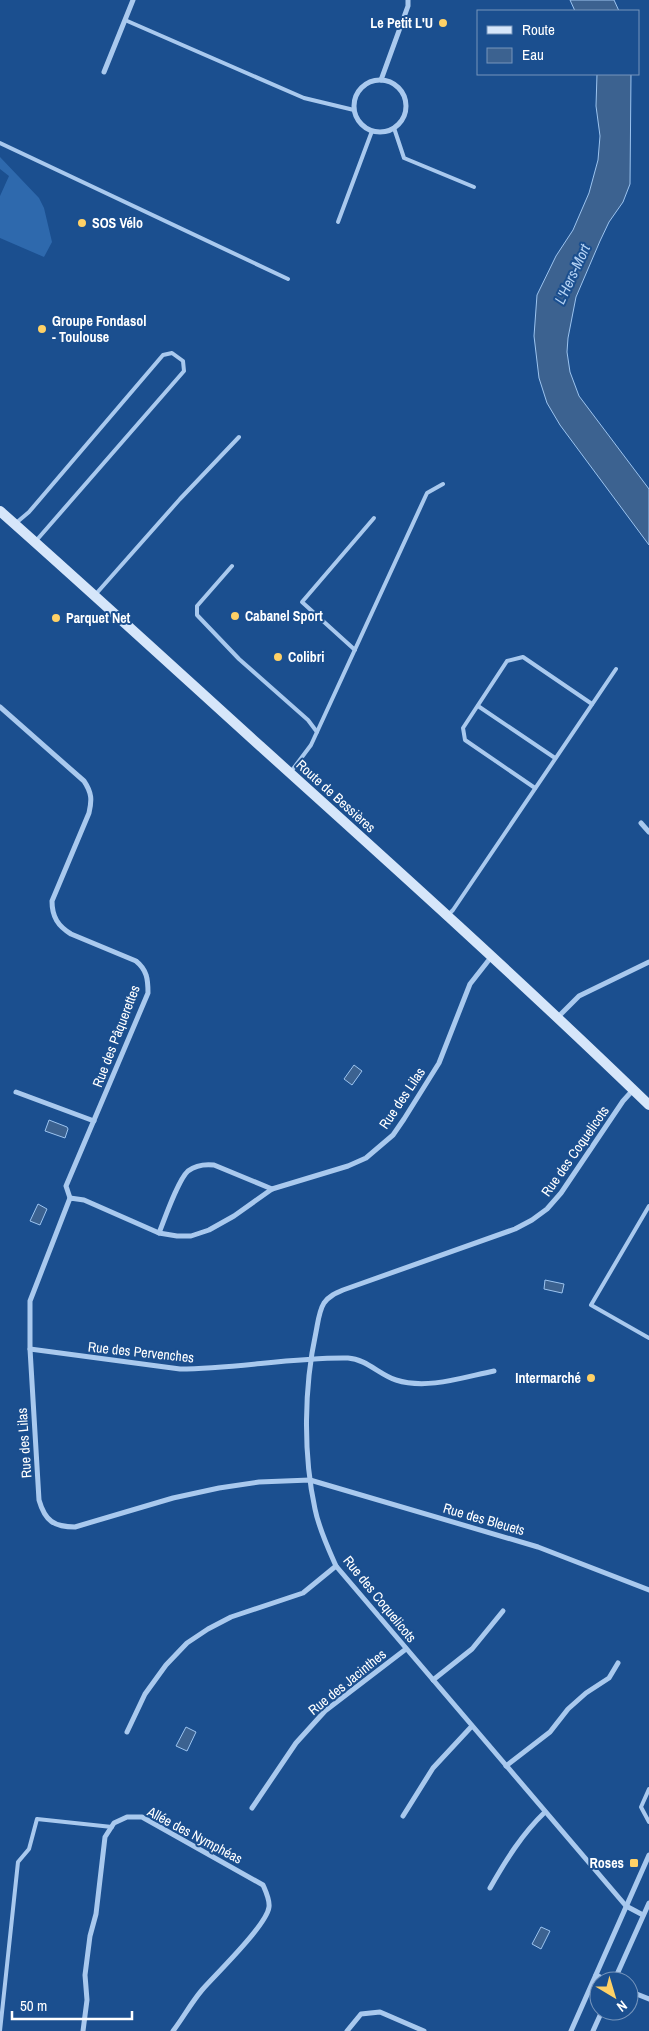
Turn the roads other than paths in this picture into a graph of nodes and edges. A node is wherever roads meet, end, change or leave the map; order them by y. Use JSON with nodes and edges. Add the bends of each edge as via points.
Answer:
{"nodes":[{"id":1,"x":133,"y":0,"type":"edge"},
{"id":2,"x":408,"y":0,"type":"edge"},
{"id":3,"x":125,"y":20,"type":"junction"},
{"id":4,"x":104,"y":72,"type":"dead end"},
{"id":5,"x":381,"y":80,"type":"junction"},
{"id":6,"x":354,"y":110,"type":"junction"},
{"id":7,"x":394,"y":128,"type":"junction"},
{"id":8,"x":372,"y":131,"type":"junction"},
{"id":9,"x":0,"y":143,"type":"edge"},
{"id":10,"x":474,"y":187,"type":"dead end"},
{"id":11,"x":338,"y":222,"type":"dead end"},
{"id":12,"x":288,"y":279,"type":"dead end"},
{"id":13,"x":239,"y":436,"type":"dead end"},
{"id":14,"x":443,"y":484,"type":"dead end"},
{"id":15,"x":0,"y":511,"type":"edge"},
{"id":16,"x":374,"y":518,"type":"dead end"},
{"id":17,"x":14,"y":524,"type":"junction"},
{"id":18,"x":35,"y":542,"type":"junction"},
{"id":19,"x":232,"y":566,"type":"dead end"},
{"id":20,"x":96,"y":595,"type":"junction"},
{"id":21,"x":355,"y":650,"type":"junction"},
{"id":22,"x":616,"y":668,"type":"dead end"},
{"id":23,"x":592,"y":704,"type":"junction"},
{"id":24,"x":478,"y":706,"type":"junction"},
{"id":25,"x":0,"y":707,"type":"edge"},
{"id":26,"x":317,"y":732,"type":"junction"},
{"id":27,"x":555,"y":758,"type":"junction"},
{"id":28,"x":290,"y":773,"type":"junction"},
{"id":29,"x":535,"y":788,"type":"junction"},
{"id":30,"x":641,"y":823,"type":"dead end"},
{"id":31,"x":649,"y":832,"type":"edge"},
{"id":32,"x":447,"y":916,"type":"junction"},
{"id":33,"x":492,"y":956,"type":"junction"},
{"id":34,"x":649,"y":962,"type":"edge"},
{"id":35,"x":558,"y":1017,"type":"junction"},
{"id":36,"x":633,"y":1090,"type":"junction"},
{"id":37,"x":16,"y":1092,"type":"dead end"},
{"id":38,"x":649,"y":1105,"type":"edge"},
{"id":39,"x":94,"y":1121,"type":"junction"},
{"id":40,"x":272,"y":1189,"type":"junction"},
{"id":41,"x":70,"y":1198,"type":"junction"},
{"id":42,"x":649,"y":1206,"type":"edge"},
{"id":43,"x":647,"y":1213,"type":"edge"},
{"id":44,"x":159,"y":1232,"type":"junction"},
{"id":45,"x":649,"y":1338,"type":"edge"},
{"id":46,"x":30,"y":1349,"type":"junction"},
{"id":47,"x":310,"y":1359,"type":"junction"},
{"id":48,"x":494,"y":1371,"type":"dead end"},
{"id":49,"x":310,"y":1480,"type":"junction"},
{"id":50,"x":336,"y":1566,"type":"junction"},
{"id":51,"x":649,"y":1590,"type":"edge"},
{"id":52,"x":503,"y":1610,"type":"dead end"},
{"id":53,"x":406,"y":1649,"type":"junction"},
{"id":54,"x":618,"y":1663,"type":"dead end"},
{"id":55,"x":433,"y":1680,"type":"junction"},
{"id":56,"x":472,"y":1726,"type":"junction"},
{"id":57,"x":127,"y":1732,"type":"dead end"},
{"id":58,"x":506,"y":1766,"type":"junction"},
{"id":59,"x":649,"y":1789,"type":"edge"},
{"id":60,"x":252,"y":1808,"type":"dead end"},
{"id":61,"x":545,"y":1812,"type":"junction"},
{"id":62,"x":404,"y":1816,"type":"dead end"},
{"id":63,"x":649,"y":1822,"type":"edge"},
{"id":64,"x":112,"y":1827,"type":"junction"},
{"id":65,"x":649,"y":1855,"type":"edge"},
{"id":66,"x":490,"y":1888,"type":"dead end"},
{"id":67,"x":649,"y":1903,"type":"edge"},
{"id":68,"x":626,"y":1906,"type":"junction"},
{"id":69,"x":643,"y":1915,"type":"junction"},
{"id":70,"x":598,"y":1971,"type":"edge"},
{"id":71,"x":618,"y":1971,"type":"edge"},
{"id":72,"x":589,"y":1991,"type":"edge"},
{"id":73,"x":0,"y":2031,"type":"edge"},
{"id":74,"x":83,"y":2031,"type":"edge"},
{"id":75,"x":172,"y":2031,"type":"edge"},
{"id":76,"x":347,"y":2031,"type":"edge"},
{"id":77,"x":424,"y":2031,"type":"edge"},
{"id":78,"x":571,"y":2031,"type":"edge"}],
"edges":[{"from":1,"to":3,"type":"street"},
{"from":2,"to":5,"type":"street"},
{"from":3,"to":4,"type":"street"},
{"from":3,"to":6,"type":"lane","via":[[304,98]]},
{"from":5,"to":6,"type":"street","via":[[372,81],[359,90]]},
{"from":5,"to":7,"type":"street","via":[[392,83],[406,102],[404,116]]},
{"from":6,"to":8,"type":"street","via":[[363,127]]},
{"from":7,"to":8,"type":"street","via":[[384,132]]},
{"from":7,"to":10,"type":"lane","via":[[404,158]]},
{"from":8,"to":11,"type":"lane"},
{"from":9,"to":12,"type":"lane"},
{"from":13,"to":20,"type":"lane"},
{"from":14,"to":21,"type":"lane","via":[[427,493]]},
{"from":15,"to":17,"type":"main road","name":"Route de Bessières"},
{"from":16,"to":21,"type":"lane","via":[[302,602]]},
{"from":17,"to":18,"type":"main road","name":"Route de Bessières"},
{"from":17,"to":18,"type":"lane","via":[[29,512],[163,354],[172,353],[183,361],[184,371]]},
{"from":18,"to":20,"type":"main road","name":"Route de Bessières"},
{"from":19,"to":26,"type":"lane","via":[[198,606],[197,615]]},
{"from":20,"to":28,"type":"main road","name":"Route de Bessières"},
{"from":21,"to":26,"type":"lane"},
{"from":22,"to":23,"type":"lane"},
{"from":23,"to":24,"type":"lane","via":[[523,657],[507,660]]},
{"from":23,"to":27,"type":"lane"},
{"from":24,"to":27,"type":"lane"},
{"from":24,"to":29,"type":"lane","via":[[463,728],[465,740]]},
{"from":25,"to":39,"type":"street","name":"Rue des Pâquerettes","via":[[84,781],[90,790],[89,813],[52,901],[52,912],[57,922],[71,934],[136,961],[144,968],[148,979],[148,993]]},
{"from":26,"to":28,"type":"lane"},
{"from":27,"to":29,"type":"lane"},
{"from":28,"to":32,"type":"main road","name":"Route de Bessières"},
{"from":29,"to":32,"type":"lane"},
{"from":30,"to":31,"type":"street"},
{"from":32,"to":33,"type":"main road","name":"Route de Bessières"},
{"from":33,"to":35,"type":"main road","name":"Route de Bessières"},
{"from":33,"to":40,"type":"street","name":"Rue des Lilas","via":[[470,984],[439,1063],[393,1135],[366,1158]]},
{"from":34,"to":35,"type":"street","via":[[579,996]]},
{"from":35,"to":36,"type":"main road","name":"Route de Bessières"},
{"from":36,"to":38,"type":"main road","name":"Route de Bessières"},
{"from":36,"to":47,"type":"street","name":"Rue des Coquelicots","via":[[547,1209],[515,1228],[334,1294],[320,1312]]},
{"from":37,"to":39,"type":"street"},
{"from":39,"to":41,"type":"street","name":"Rue des Pâquerettes","via":[[66,1186]]},
{"from":40,"to":44,"type":"street","name":"Rue des Lilas","via":[[209,1230],[191,1236]]},
{"from":40,"to":44,"type":"street","via":[[214,1165],[196,1166],[182,1180]]},
{"from":41,"to":44,"type":"street","name":"Rue des Lilas","via":[[84,1200]]},
{"from":41,"to":46,"type":"street","name":"Rue des Lilas","via":[[30,1301]]},
{"from":42,"to":43,"type":"lane"},
{"from":43,"to":45,"type":"lane","via":[[627,1241],[591,1305]]},
{"from":46,"to":47,"type":"street","name":"Rue des Pervenches","via":[[180,1369]]},
{"from":46,"to":49,"type":"street","name":"Rue des Lilas","via":[[39,1500],[50,1521],[62,1527],[75,1527],[218,1488]]},
{"from":47,"to":48,"type":"street","name":"Rue des Pervenches","via":[[351,1358],[394,1380],[416,1384]]},
{"from":47,"to":49,"type":"street","name":"Rue des Coquelicots","via":[[307,1437]]},
{"from":49,"to":50,"type":"street","name":"Rue des Coquelicots","via":[[321,1530]]},
{"from":49,"to":51,"type":"street","name":"Rue des Bleuets","via":[[538,1547]]},
{"from":50,"to":53,"type":"street","name":"Rue des Coquelicots"},
{"from":50,"to":57,"type":"street","via":[[302,1593],[231,1616],[187,1643],[166,1664],[145,1694]]},
{"from":52,"to":55,"type":"street","via":[[472,1649]]},
{"from":53,"to":55,"type":"street","name":"Rue des Coquelicots"},
{"from":53,"to":60,"type":"street","name":"Rue des Jacinthes","via":[[325,1711],[296,1743]]},
{"from":54,"to":58,"type":"street","via":[[609,1678],[586,1692],[550,1732]]},
{"from":55,"to":56,"type":"street","name":"Rue des Coquelicots"},
{"from":56,"to":58,"type":"street","name":"Rue des Coquelicots"},
{"from":56,"to":62,"type":"street","via":[[433,1768]]},
{"from":58,"to":61,"type":"street","name":"Rue des Coquelicots"},
{"from":59,"to":63,"type":"lane","via":[[641,1807]]},
{"from":61,"to":66,"type":"street","via":[[508,1856]]},
{"from":61,"to":68,"type":"street","name":"Rue des Coquelicots"},
{"from":64,"to":73,"type":"lane","via":[[37,1819],[29,1849],[18,1862]]},
{"from":64,"to":74,"type":"street","via":[[105,1837],[96,1914],[90,1936]]},
{"from":64,"to":75,"type":"street","name":"Allée des Nymphéas","via":[[127,1817],[142,1817],[264,1885],[268,1896],[270,1908],[264,1920],[220,1973],[202,1989]]},
{"from":65,"to":68,"type":"street"},
{"from":67,"to":69,"type":"street"},
{"from":68,"to":69,"type":"street","name":"Rue des Coquelicots"},
{"from":68,"to":70,"type":"street"},
{"from":69,"to":71,"type":"street"},
{"from":72,"to":78,"type":"street"},
{"from":76,"to":77,"type":"street","via":[[361,2014],[380,2012]]}]}
